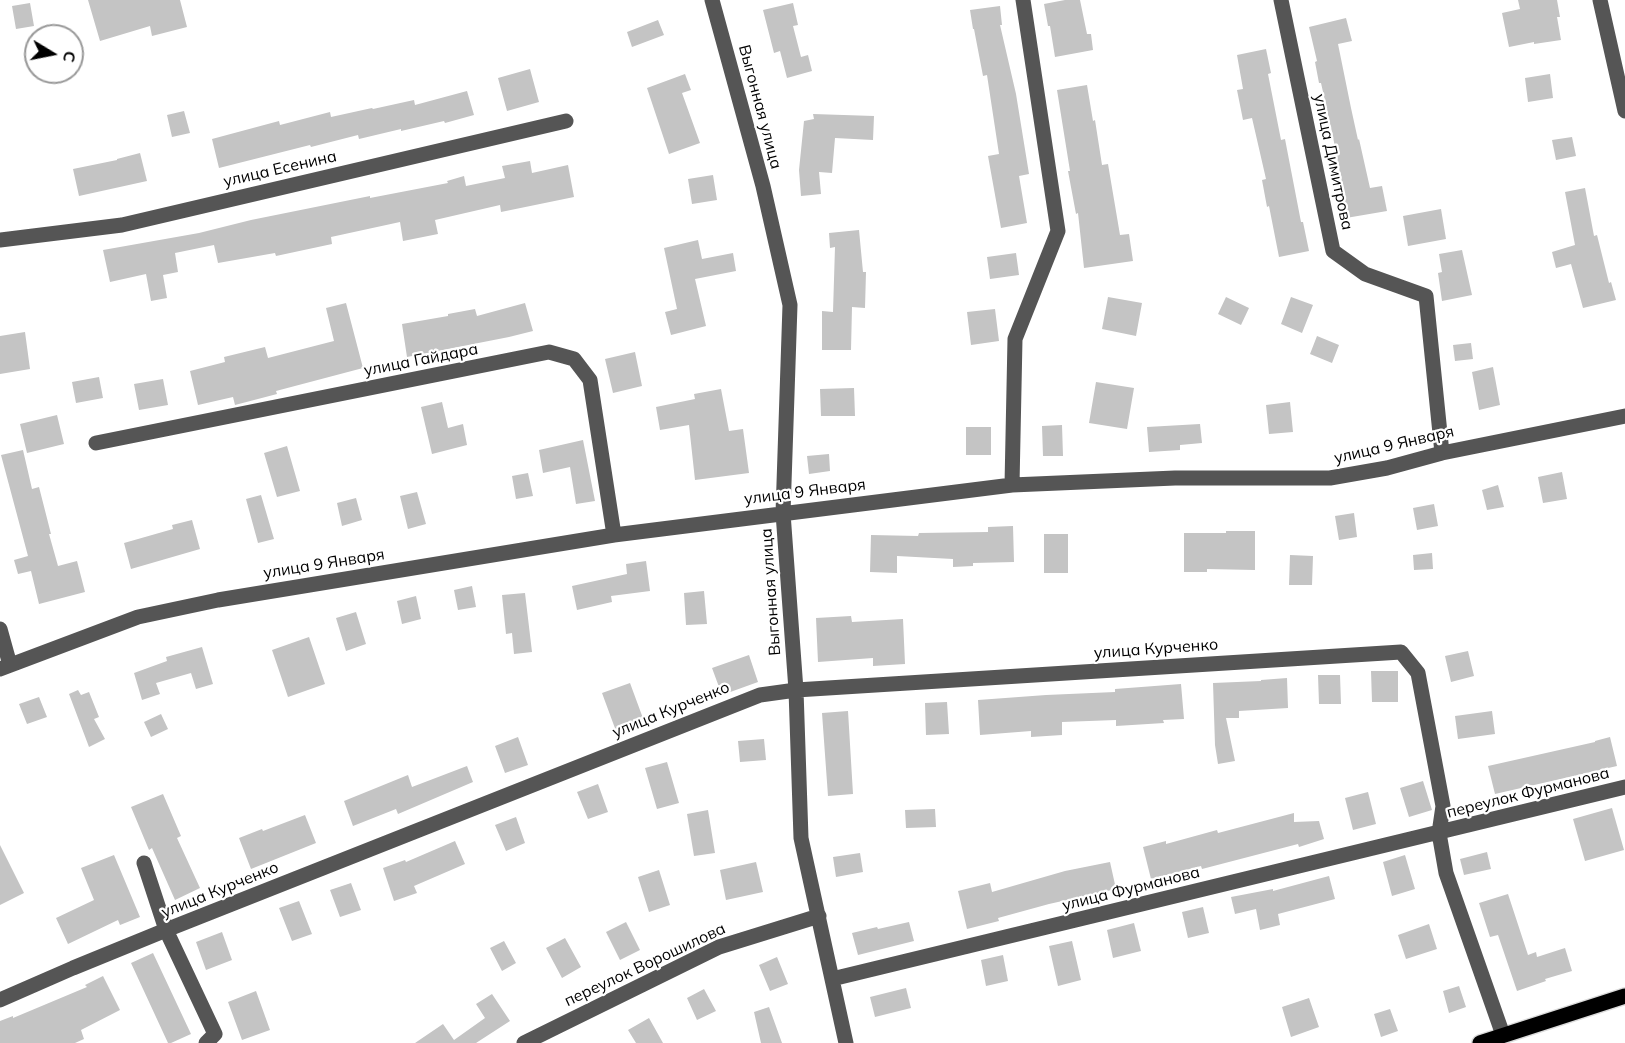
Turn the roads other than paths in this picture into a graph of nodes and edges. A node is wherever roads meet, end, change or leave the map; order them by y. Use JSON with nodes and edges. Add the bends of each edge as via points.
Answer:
{"nodes":[{"id":1,"x":712,"y":0,"type":"edge"},
{"id":2,"x":1023,"y":0,"type":"edge"},
{"id":3,"x":1281,"y":0,"type":"edge"},
{"id":4,"x":1600,"y":0,"type":"edge"},
{"id":5,"x":1625,"y":111,"type":"edge"},
{"id":6,"x":566,"y":122,"type":"dead end"},
{"id":7,"x":0,"y":240,"type":"edge"},
{"id":8,"x":1625,"y":416,"type":"edge"},
{"id":9,"x":96,"y":443,"type":"dead end"},
{"id":10,"x":1442,"y":453,"type":"junction"},
{"id":11,"x":1012,"y":485,"type":"junction"},
{"id":12,"x":783,"y":513,"type":"junction"},
{"id":13,"x":614,"y":535,"type":"junction"},
{"id":14,"x":0,"y":629,"type":"edge"},
{"id":15,"x":5,"y":667,"type":"edge"},
{"id":16,"x":796,"y":690,"type":"junction"},
{"id":17,"x":1625,"y":787,"type":"edge"},
{"id":18,"x":1439,"y":833,"type":"junction"},
{"id":19,"x":144,"y":862,"type":"dead end"},
{"id":20,"x":819,"y":916,"type":"junction"},
{"id":21,"x":166,"y":930,"type":"junction"},
{"id":22,"x":832,"y":979,"type":"junction"},
{"id":23,"x":1625,"y":996,"type":"edge"},
{"id":24,"x":0,"y":1000,"type":"edge"},
{"id":25,"x":1503,"y":1035,"type":"junction"},
{"id":26,"x":206,"y":1043,"type":"edge"},
{"id":27,"x":524,"y":1043,"type":"edge"},
{"id":28,"x":846,"y":1043,"type":"edge"},
{"id":29,"x":1480,"y":1043,"type":"edge"}],
"edges":[{"from":1,"to":12,"type":"street","name":"Выгонная улица","via":[[763,186],[790,305]]},
{"from":2,"to":11,"type":"street","via":[[1058,231],[1015,339]]},
{"from":3,"to":10,"type":"street","name":"улица Димитрова","via":[[1333,251],[1365,274],[1426,296]]},
{"from":4,"to":5,"type":"street"},
{"from":6,"to":7,"type":"street","name":"улица Есенина","via":[[122,225]]},
{"from":8,"to":10,"type":"street","name":"улица 9 Января"},
{"from":9,"to":13,"type":"street","name":"улица Гайдара","via":[[549,352],[574,359],[590,380]]},
{"from":10,"to":11,"type":"street","name":"улица 9 Января","via":[[1330,478],[1175,478]]},
{"from":11,"to":12,"type":"street","name":"улица 9 Января"},
{"from":12,"to":13,"type":"street","name":"улица 9 Января"},
{"from":12,"to":16,"type":"street","name":"Выгонная улица"},
{"from":13,"to":15,"type":"street","name":"улица 9 Января","via":[[207,602],[138,617]]},
{"from":14,"to":15,"type":"street"},
{"from":16,"to":18,"type":"street","name":"улица Курченко","via":[[1401,652],[1418,673],[1443,806]]},
{"from":16,"to":20,"type":"street","name":"Выгонная улица","via":[[801,838]]},
{"from":16,"to":21,"type":"street","name":"улица Курченко","via":[[760,695]]},
{"from":17,"to":18,"type":"street","name":"переулок Фурманова"},
{"from":18,"to":22,"type":"street","name":"улица Фурманова"},
{"from":18,"to":25,"type":"street","via":[[1446,873]]},
{"from":19,"to":21,"type":"street"},
{"from":20,"to":22,"type":"street","name":"Выгонная улица"},
{"from":20,"to":27,"type":"street","name":"переулок Ворошилова","via":[[719,947]]},
{"from":21,"to":24,"type":"street","name":"улица Курченко"},
{"from":21,"to":26,"type":"street","via":[[215,1034]]},
{"from":22,"to":28,"type":"street","name":"Выгонная улица"},
{"from":23,"to":25,"type":"main road"},
{"from":25,"to":29,"type":"main road"}]}
